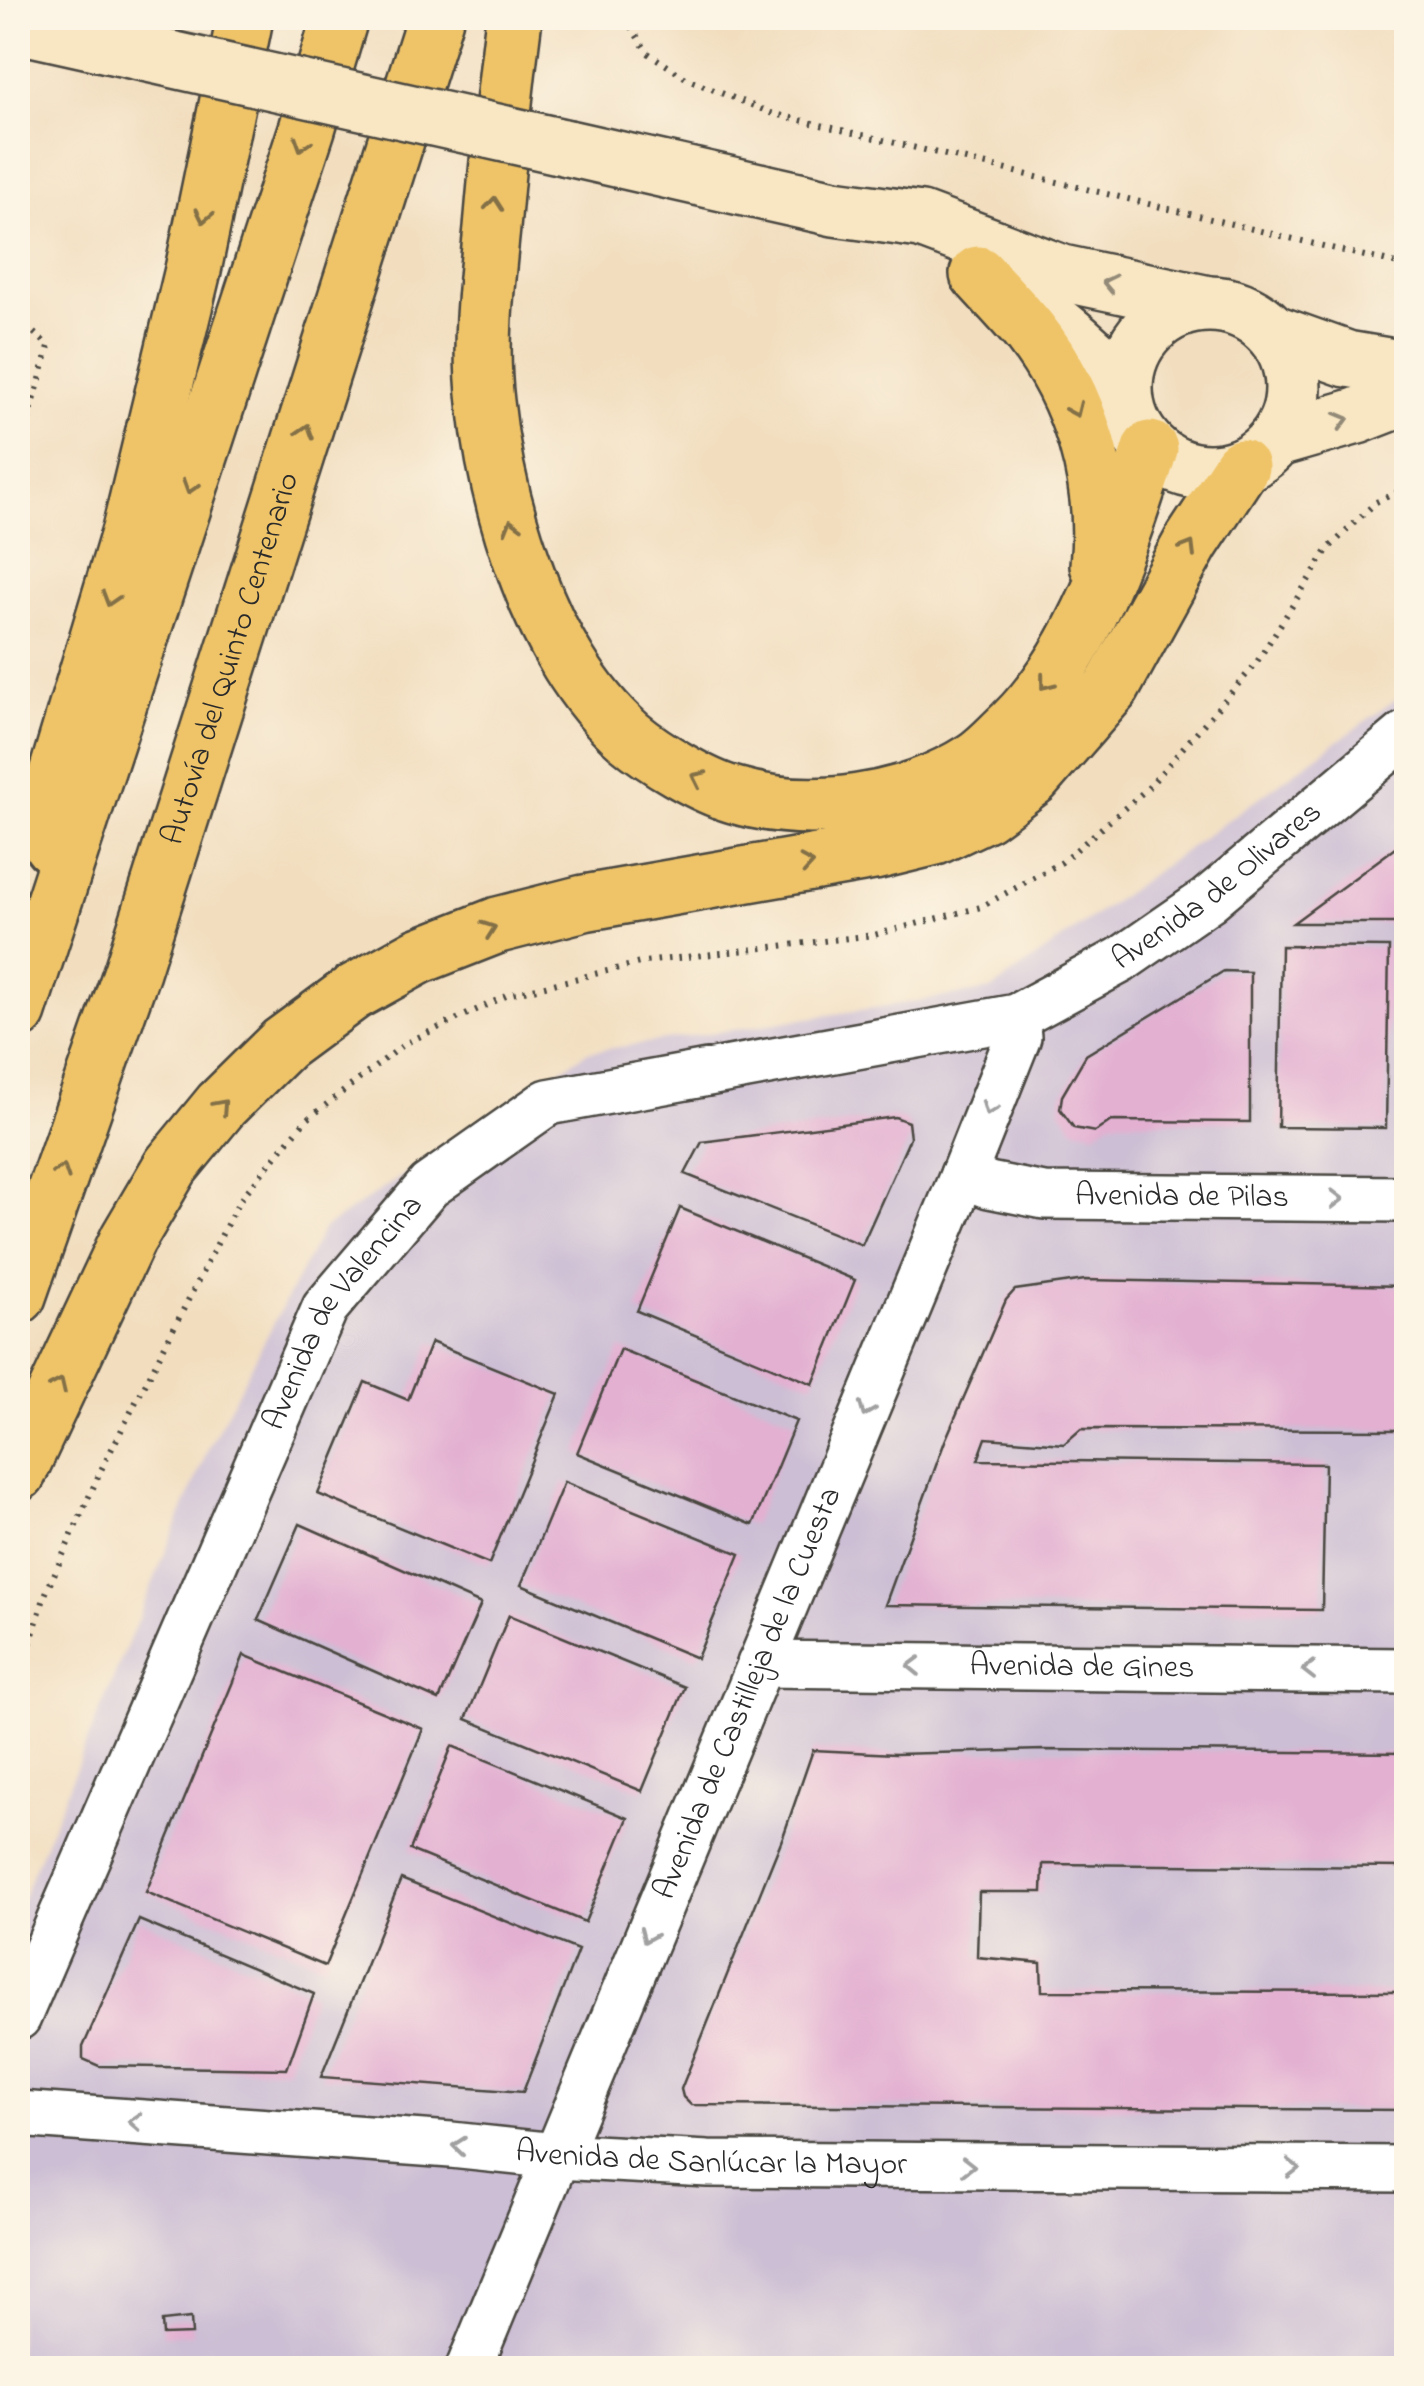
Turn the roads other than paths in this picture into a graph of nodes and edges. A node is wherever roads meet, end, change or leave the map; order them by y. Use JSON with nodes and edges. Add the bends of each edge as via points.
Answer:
{"nodes":[{"id":1,"x":245,"y":18,"type":"edge"},
{"id":2,"x":340,"y":18,"type":"edge"},
{"id":3,"x":435,"y":18,"type":"edge"},
{"id":4,"x":514,"y":18,"type":"edge"},
{"id":5,"x":18,"y":25,"type":"edge"},
{"id":6,"x":834,"y":208,"type":"junction"},
{"id":7,"x":978,"y":274,"type":"junction"},
{"id":8,"x":1204,"y":303,"type":"junction"},
{"id":9,"x":1274,"y":333,"type":"junction"},
{"id":10,"x":1406,"y":369,"type":"edge"},
{"id":11,"x":1124,"y":386,"type":"junction"},
{"id":12,"x":1406,"y":397,"type":"edge"},
{"id":13,"x":1150,"y":450,"type":"junction"},
{"id":14,"x":1258,"y":453,"type":"junction"},
{"id":15,"x":1094,"y":599,"type":"junction"},
{"id":16,"x":1406,"y":734,"type":"edge"},
{"id":17,"x":52,"y":911,"type":"junction"},
{"id":18,"x":18,"y":1010,"type":"edge"},
{"id":19,"x":1016,"y":1017,"type":"junction"},
{"id":20,"x":963,"y":1175,"type":"junction"},
{"id":21,"x":1406,"y":1199,"type":"edge"},
{"id":22,"x":18,"y":1296,"type":"edge"},
{"id":23,"x":18,"y":1474,"type":"edge"},
{"id":24,"x":760,"y":1664,"type":"junction"},
{"id":25,"x":1406,"y":1671,"type":"edge"},
{"id":26,"x":18,"y":2016,"type":"edge"},
{"id":27,"x":18,"y":2114,"type":"edge"},
{"id":28,"x":556,"y":2156,"type":"junction"},
{"id":29,"x":1406,"y":2169,"type":"edge"},
{"id":30,"x":469,"y":2368,"type":"edge"}],
"edges":[{"from":1,"to":17,"type":"highway","one_way":true,"via":[[194,270],[130,530],[52,790]]},
{"from":2,"to":17,"type":"highway","one_way":true},
{"from":22,"to":3,"type":"highway","name":"Autovía del Quinto Centenario","one_way":true,"via":[[138,952]]},
{"from":15,"to":4,"type":"highway","one_way":true,"via":[[1060,665],[1017,721],[976,759],[920,787],[861,802],[794,805],[733,795],[630,736],[565,656],[527,577],[500,484],[486,401],[483,320]]},
{"from":5,"to":6,"type":"main road","bridge":true},
{"from":6,"to":7,"type":"main road"},
{"from":8,"to":6,"type":"main road","one_way":true,"via":[[1062,274],[922,220]]},
{"from":7,"to":11,"type":"main road","via":[[1070,333]]},
{"from":7,"to":15,"type":"highway","one_way":true,"via":[[1032,334],[1088,441],[1102,530]]},
{"from":8,"to":9,"type":"main road","via":[[1254,316]]},
{"from":8,"to":11,"type":"main road","via":[[1158,321],[1140,339]]},
{"from":9,"to":10,"type":"main road","via":[[1314,350]]},
{"from":9,"to":14,"type":"main road","via":[[1294,386],[1289,414]]},
{"from":11,"to":13,"type":"main road","via":[[1127,409]]},
{"from":14,"to":12,"type":"main road","one_way":true},
{"from":13,"to":14,"type":"main road","via":[[1170,464],[1217,473]]},
{"from":13,"to":15,"type":"highway"},
{"from":23,"to":14,"type":"highway","one_way":true,"via":[[128,1239],[172,1166],[282,1044],[352,993],[419,956],[498,925],[584,903],[874,852],[936,837],[986,813],[1033,778],[1112,688],[1191,543]]},
{"from":16,"to":19,"type":"street","name":"Avenida de Olivares","via":[[1208,900],[1121,960]]},
{"from":17,"to":18,"type":"highway"},
{"from":19,"to":20,"type":"street","name":"Avenida de Castilleja de la Cuesta","one_way":true,"via":[[1018,1038]]},
{"from":19,"to":26,"type":"street","name":"Avenida de Valencina","via":[[548,1102],[429,1186],[325,1308]]},
{"from":20,"to":21,"type":"street","name":"Avenida de Pilas","one_way":true,"via":[[1044,1196]]},
{"from":20,"to":24,"type":"street","name":"Avenida de Castilleja de la Cuesta","one_way":true},
{"from":25,"to":24,"type":"street","name":"Avenida de Gines","one_way":true},
{"from":24,"to":28,"type":"street","name":"Avenida de Castilleja de la Cuesta","one_way":true},
{"from":28,"to":27,"type":"street","name":"Avenida de Sanlúcar la Mayor","one_way":true},
{"from":28,"to":29,"type":"street","name":"Avenida de Sanlúcar la Mayor","one_way":true,"via":[[708,2164]]},
{"from":28,"to":30,"type":"street","name":"Avenida de Castilleja de la Cuesta"}]}
